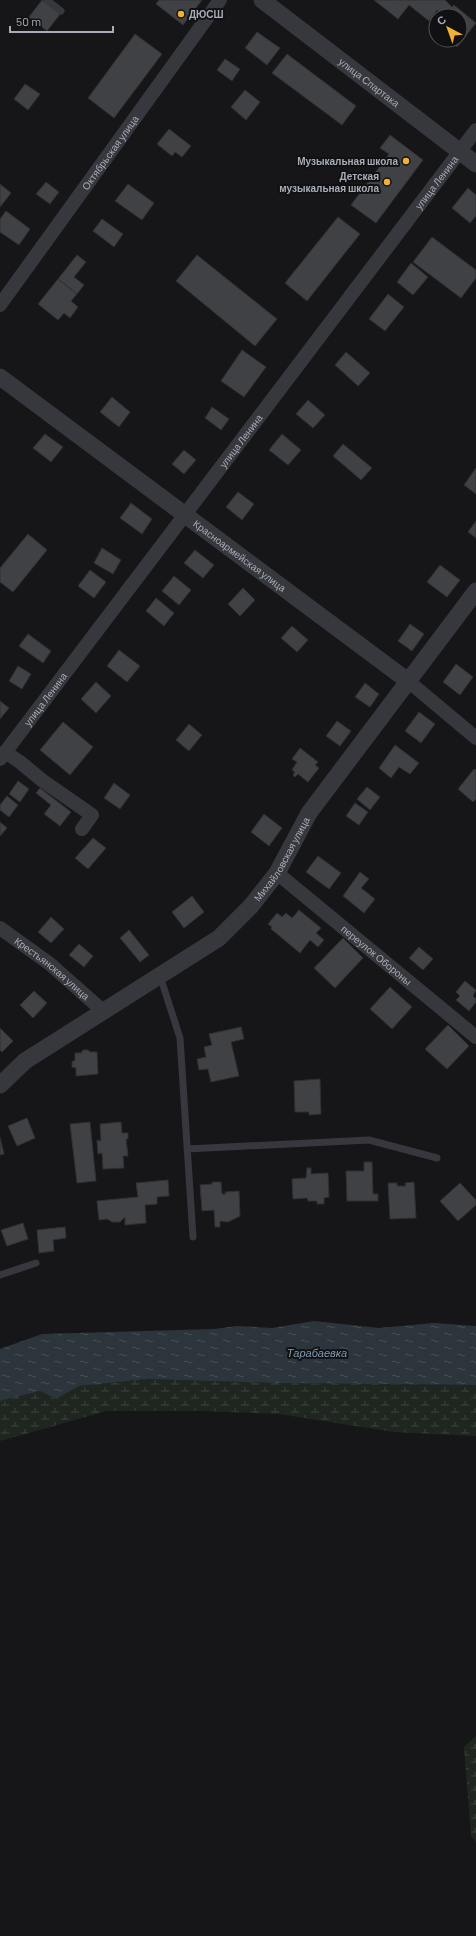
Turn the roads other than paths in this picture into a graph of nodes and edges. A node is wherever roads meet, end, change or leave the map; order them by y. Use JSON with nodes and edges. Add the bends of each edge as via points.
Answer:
{"nodes":[{"id":1,"x":47,"y":0,"type":"edge"},
{"id":2,"x":220,"y":0,"type":"edge"},
{"id":3,"x":262,"y":0,"type":"edge"},
{"id":4,"x":61,"y":11,"type":"dead end"},
{"id":5,"x":476,"y":130,"type":"edge"},
{"id":6,"x":459,"y":152,"type":"junction"},
{"id":7,"x":476,"y":164,"type":"edge"},
{"id":8,"x":0,"y":305,"type":"edge"},
{"id":9,"x":0,"y":377,"type":"edge"},
{"id":10,"x":185,"y":516,"type":"junction"},
{"id":11,"x":476,"y":591,"type":"edge"},
{"id":12,"x":408,"y":681,"type":"junction"},
{"id":13,"x":476,"y":738,"type":"edge"},
{"id":14,"x":3,"y":756,"type":"edge"},
{"id":15,"x":82,"y":829,"type":"dead end"},
{"id":16,"x":277,"y":873,"type":"junction"},
{"id":17,"x":0,"y":928,"type":"edge"},
{"id":18,"x":160,"y":976,"type":"junction"},
{"id":19,"x":103,"y":1012,"type":"junction"},
{"id":20,"x":476,"y":1037,"type":"edge"},
{"id":21,"x":0,"y":1085,"type":"edge"},
{"id":22,"x":187,"y":1149,"type":"junction"},
{"id":23,"x":437,"y":1158,"type":"dead end"},
{"id":24,"x":193,"y":1237,"type":"dead end"},
{"id":25,"x":36,"y":1263,"type":"dead end"},
{"id":26,"x":0,"y":1275,"type":"edge"}],
"edges":[{"from":1,"to":4,"type":"lane"},
{"from":2,"to":8,"type":"street","name":"Октябрьская улица"},
{"from":3,"to":6,"type":"street","name":"улица Спартака"},
{"from":5,"to":6,"type":"street","name":"улица Ленина"},
{"from":6,"to":7,"type":"street","name":"улица Спартака"},
{"from":6,"to":10,"type":"street","name":"улица Ленина"},
{"from":9,"to":10,"type":"street","name":"Красноармейская улица"},
{"from":10,"to":12,"type":"street","name":"Красноармейская улица"},
{"from":10,"to":14,"type":"street","name":"улица Ленина"},
{"from":11,"to":12,"type":"street","name":"Михайловская улица"},
{"from":12,"to":13,"type":"street","name":"Красноармейская улица"},
{"from":12,"to":16,"type":"street","name":"Михайловская улица","via":[[309,814]]},
{"from":14,"to":15,"type":"street","name":"улица Ленина","via":[[20,762],[92,815]]},
{"from":16,"to":18,"type":"street","name":"Михайловская улица","via":[[251,906],[219,938]]},
{"from":16,"to":20,"type":"street","name":"переулок Обороны"},
{"from":17,"to":19,"type":"street","name":"Крестьянская улица","via":[[50,964]]},
{"from":18,"to":19,"type":"street","name":"Михайловская улица"},
{"from":18,"to":22,"type":"lane","via":[[180,1038]]},
{"from":19,"to":21,"type":"street","name":"Михайловская улица","via":[[25,1061]]},
{"from":22,"to":23,"type":"lane","via":[[369,1140]]},
{"from":22,"to":24,"type":"lane"},
{"from":25,"to":26,"type":"lane"}]}
